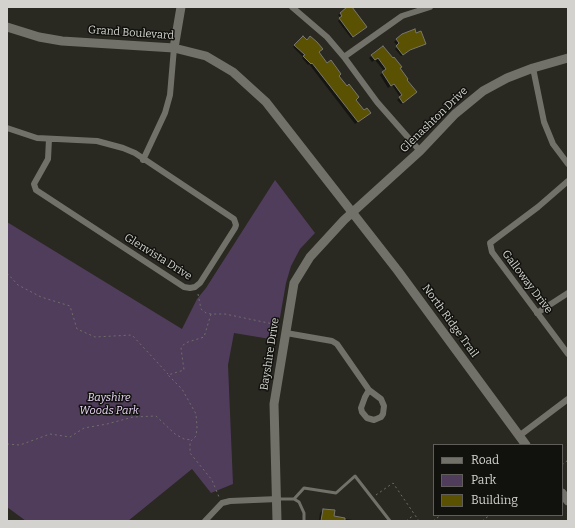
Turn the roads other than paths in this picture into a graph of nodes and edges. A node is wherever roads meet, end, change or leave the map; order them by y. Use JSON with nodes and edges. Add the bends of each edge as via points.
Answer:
{"nodes":[{"id":1,"x":181,"y":7,"type":"edge"},
{"id":2,"x":292,"y":7,"type":"edge"},
{"id":3,"x":430,"y":7,"type":"edge"},
{"id":4,"x":7,"y":27,"type":"edge"},
{"id":5,"x":174,"y":48,"type":"junction"},
{"id":6,"x":344,"y":58,"type":"junction"},
{"id":7,"x":568,"y":58,"type":"edge"},
{"id":8,"x":533,"y":68,"type":"junction"},
{"id":9,"x":7,"y":128,"type":"edge"},
{"id":10,"x":49,"y":139,"type":"junction"},
{"id":11,"x":420,"y":151,"type":"junction"},
{"id":12,"x":144,"y":160,"type":"junction"},
{"id":13,"x":568,"y":164,"type":"edge"},
{"id":14,"x":568,"y":181,"type":"edge"},
{"id":15,"x":353,"y":213,"type":"junction"},
{"id":16,"x":568,"y":293,"type":"edge"},
{"id":17,"x":537,"y":313,"type":"junction"},
{"id":18,"x":286,"y":333,"type":"junction"},
{"id":19,"x":568,"y":354,"type":"edge"},
{"id":20,"x":369,"y":390,"type":"junction"},
{"id":21,"x":568,"y":399,"type":"edge"},
{"id":22,"x":520,"y":436,"type":"junction"},
{"id":23,"x":525,"y":444,"type":"edge"},
{"id":24,"x":278,"y":499,"type":"junction"},
{"id":25,"x":294,"y":499,"type":"junction"},
{"id":26,"x":205,"y":521,"type":"edge"},
{"id":27,"x":278,"y":521,"type":"edge"},
{"id":28,"x":304,"y":521,"type":"edge"},
{"id":29,"x":390,"y":521,"type":"edge"}],
"edges":[{"from":1,"to":5,"type":"street"},
{"from":2,"to":6,"type":"street","via":[[327,37]]},
{"from":3,"to":6,"type":"street","via":[[402,16]]},
{"from":4,"to":5,"type":"street","name":"Grand Boulevard","via":[[62,41]]},
{"from":5,"to":12,"type":"street","via":[[167,107]]},
{"from":5,"to":15,"type":"street","name":"Grand Boulevard","via":[[206,56],[233,72],[266,102]]},
{"from":6,"to":11,"type":"street","via":[[377,102]]},
{"from":7,"to":8,"type":"street","name":"Glenashton Drive"},
{"from":8,"to":11,"type":"street","name":"Glenashton Drive","via":[[483,91],[455,114]]},
{"from":8,"to":13,"type":"street","via":[[544,122],[553,144]]},
{"from":9,"to":10,"type":"street","name":"Glenvista Drive","via":[[37,138]]},
{"from":10,"to":12,"type":"street","name":"Glenvista Drive","via":[[114,144]]},
{"from":10,"to":12,"type":"street","name":"Glenvista Drive","via":[[48,159],[34,184],[36,190],[184,287],[195,287],[200,284],[234,230],[236,222]]},
{"from":11,"to":15,"type":"street","name":"Glenashton Drive"},
{"from":14,"to":17,"type":"street","name":"Galloway Drive","via":[[490,243],[492,252]]},
{"from":15,"to":18,"type":"street","name":"Bayshire Drive","via":[[310,257],[294,283]]},
{"from":15,"to":22,"type":"street","name":"North Ridge Trail"},
{"from":16,"to":17,"type":"street"},
{"from":17,"to":19,"type":"street","name":"Galloway Drive"},
{"from":18,"to":20,"type":"street","via":[[337,344]]},
{"from":18,"to":24,"type":"street","name":"Bayshire Drive","via":[[274,404]]},
{"from":20,"to":20,"type":"street","via":[[381,399],[384,406],[383,414],[374,420],[366,418],[361,408]]},
{"from":21,"to":22,"type":"street"},
{"from":22,"to":23,"type":"street","name":"North Ridge Trail"},
{"from":24,"to":25,"type":"lane"},
{"from":24,"to":26,"type":"street","via":[[222,503]]},
{"from":24,"to":27,"type":"street","name":"Bayshire Drive"},
{"from":25,"to":28,"type":"lane","via":[[299,502]]},
{"from":25,"to":29,"type":"lane","via":[[304,488],[336,493],[355,476]]}]}
